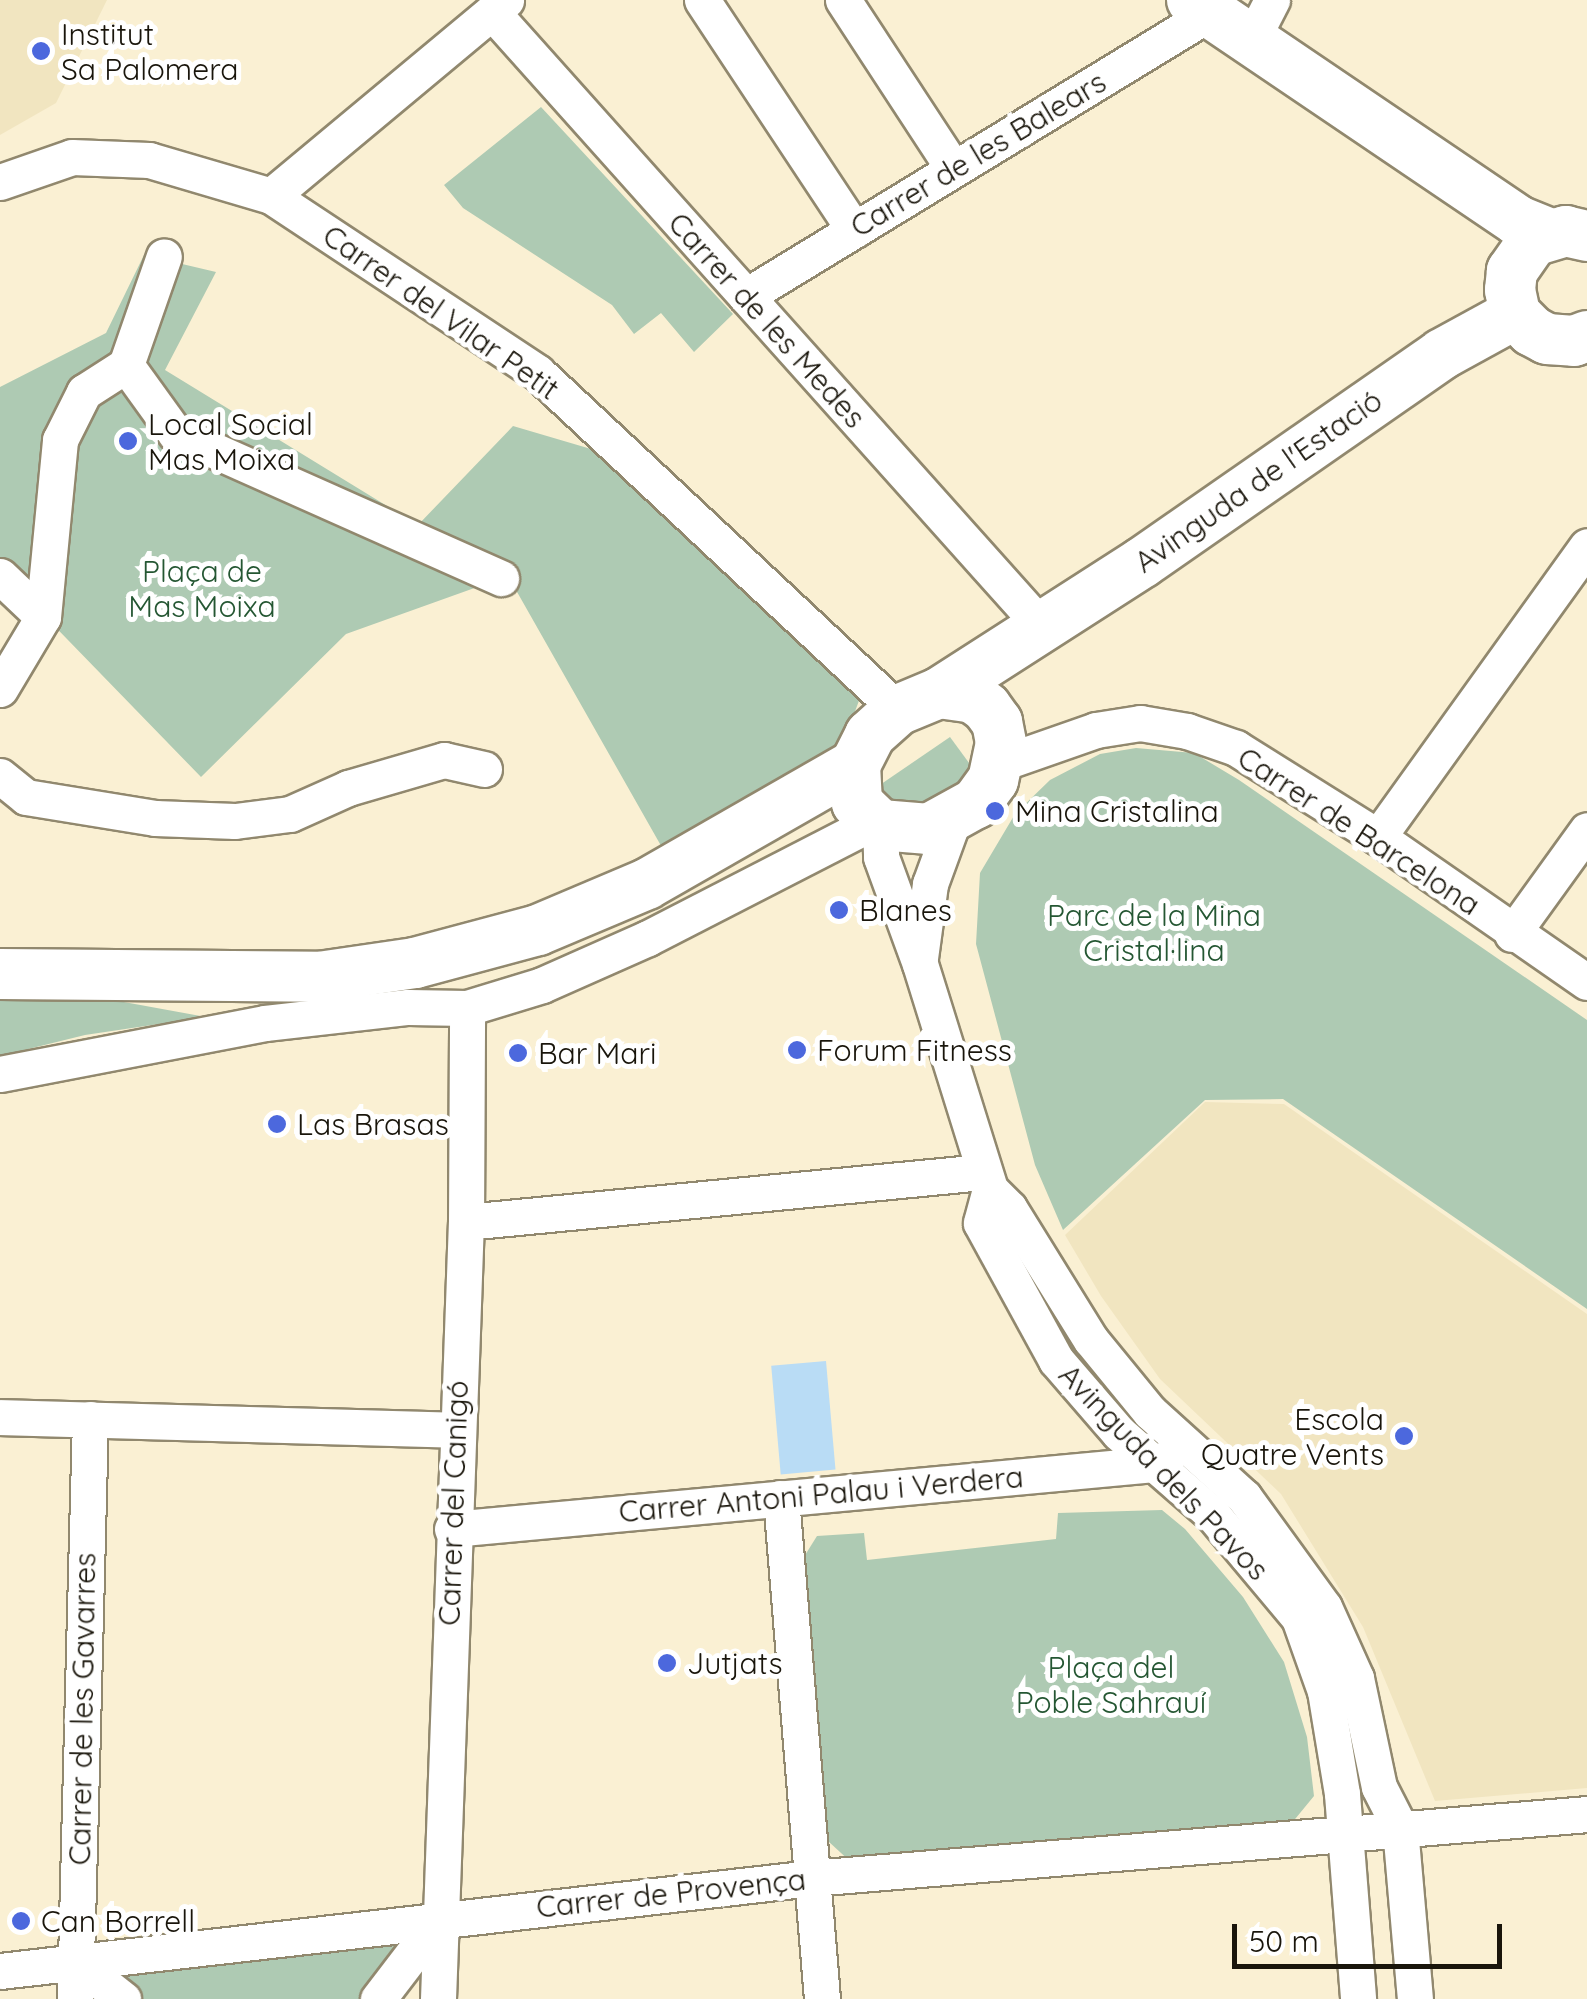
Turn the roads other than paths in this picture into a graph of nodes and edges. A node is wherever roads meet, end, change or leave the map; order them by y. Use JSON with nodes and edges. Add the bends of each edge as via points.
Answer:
{"nodes":[{"id":1,"x":702,"y":0,"type":"edge"},
{"id":2,"x":842,"y":0,"type":"edge"},
{"id":3,"x":499,"y":6,"type":"edge"},
{"id":4,"x":1201,"y":6,"type":"edge"},
{"id":5,"x":1262,"y":19,"type":"edge"},
{"id":6,"x":953,"y":168,"type":"junction"},
{"id":7,"x":0,"y":182,"type":"edge"},
{"id":8,"x":271,"y":196,"type":"junction"},
{"id":9,"x":854,"y":230,"type":"junction"},
{"id":10,"x":1544,"y":236,"type":"edge"},
{"id":11,"x":164,"y":256,"type":"dead end"},
{"id":12,"x":746,"y":296,"type":"junction"},
{"id":13,"x":1515,"y":314,"type":"junction"},
{"id":14,"x":1587,"y":336,"type":"edge"},
{"id":15,"x":126,"y":365,"type":"junction"},
{"id":16,"x":1587,"y":546,"type":"edge"},
{"id":17,"x":0,"y":576,"type":"edge"},
{"id":18,"x":500,"y":578,"type":"dead end"},
{"id":19,"x":43,"y":617,"type":"junction"},
{"id":20,"x":1023,"y":640,"type":"junction"},
{"id":21,"x":0,"y":689,"type":"edge"},
{"id":22,"x":919,"y":701,"type":"junction"},
{"id":23,"x":998,"y":743,"type":"junction"},
{"id":24,"x":855,"y":765,"type":"junction"},
{"id":25,"x":484,"y":769,"type":"dead end"},
{"id":26,"x":0,"y":776,"type":"edge"},
{"id":27,"x":954,"y":818,"type":"junction"},
{"id":28,"x":877,"y":824,"type":"junction"},
{"id":29,"x":1587,"y":830,"type":"edge"},
{"id":30,"x":1378,"y":837,"type":"junction"},
{"id":31,"x":1512,"y":934,"type":"junction"},
{"id":32,"x":920,"y":964,"type":"junction"},
{"id":33,"x":0,"y":974,"type":"edge"},
{"id":34,"x":319,"y":977,"type":"junction"},
{"id":35,"x":1587,"y":982,"type":"edge"},
{"id":36,"x":408,"y":1007,"type":"junction"},
{"id":37,"x":467,"y":1008,"type":"junction"},
{"id":38,"x":0,"y":1074,"type":"edge"},
{"id":39,"x":986,"y":1181,"type":"junction"},
{"id":40,"x":466,"y":1222,"type":"junction"},
{"id":41,"x":0,"y":1417,"type":"edge"},
{"id":42,"x":90,"y":1419,"type":"junction"},
{"id":43,"x":455,"y":1430,"type":"junction"},
{"id":44,"x":1188,"y":1449,"type":"junction"},
{"id":45,"x":1154,"y":1464,"type":"junction"},
{"id":46,"x":781,"y":1498,"type":"junction"},
{"id":47,"x":452,"y":1529,"type":"junction"},
{"id":48,"x":1587,"y":1814,"type":"edge"},
{"id":49,"x":1400,"y":1828,"type":"junction"},
{"id":50,"x":1344,"y":1834,"type":"junction"},
{"id":51,"x":811,"y":1878,"type":"junction"},
{"id":52,"x":440,"y":1918,"type":"junction"},
{"id":53,"x":76,"y":1962,"type":"junction"},
{"id":54,"x":0,"y":1972,"type":"edge"},
{"id":55,"x":75,"y":1999,"type":"edge"},
{"id":56,"x":124,"y":1999,"type":"edge"},
{"id":57,"x":378,"y":1999,"type":"edge"},
{"id":58,"x":438,"y":1999,"type":"edge"},
{"id":59,"x":822,"y":1999,"type":"edge"},
{"id":60,"x":1358,"y":1999,"type":"edge"},
{"id":61,"x":1416,"y":1999,"type":"edge"}],
"edges":[{"from":1,"to":9,"type":"street"},
{"from":2,"to":6,"type":"street"},
{"from":3,"to":8,"type":"street"},
{"from":3,"to":12,"type":"street","name":"Carrer de les Medes"},
{"from":4,"to":5,"type":"street"},
{"from":4,"to":6,"type":"street","name":"Carrer de les Balears"},
{"from":5,"to":10,"type":"street"},
{"from":6,"to":9,"type":"street","name":"Carrer de les Balears"},
{"from":7,"to":8,"type":"street","name":"Carrer del Vilar Petit","via":[[72,156],[150,160]]},
{"from":8,"to":22,"type":"street","name":"Carrer del Vilar Petit","via":[[538,373]]},
{"from":9,"to":12,"type":"street","name":"Carrer de les Balears"},
{"from":10,"to":13,"type":"street","via":[[1510,290]]},
{"from":11,"to":15,"type":"street"},
{"from":12,"to":20,"type":"street","name":"Carrer de les Medes"},
{"from":13,"to":14,"type":"street","via":[[1547,339]]},
{"from":13,"to":20,"type":"street","name":"Avinguda de l'Estació","via":[[1442,354]]},
{"from":15,"to":18,"type":"street","via":[[175,433]]},
{"from":15,"to":19,"type":"street","via":[[84,392],[60,440]]},
{"from":16,"to":30,"type":"street"},
{"from":17,"to":19,"type":"street"},
{"from":19,"to":21,"type":"street"},
{"from":20,"to":22,"type":"street","name":"Avinguda de l'Estació"},
{"from":20,"to":23,"type":"street"},
{"from":22,"to":23,"type":"street","via":[[972,698],[986,707]]},
{"from":22,"to":24,"type":"street","via":[[870,735]]},
{"from":23,"to":27,"type":"street","via":[[976,804]]},
{"from":23,"to":30,"type":"street","name":"Carrer de Barcelona","via":[[1140,724],[1186,731],[1236,748]]},
{"from":24,"to":28,"type":"street","via":[[856,803]]},
{"from":24,"to":34,"type":"street","via":[[646,884],[538,930],[415,963]]},
{"from":25,"to":26,"type":"street","via":[[444,760],[348,788],[290,814],[236,821],[155,818],[26,797]]},
{"from":27,"to":28,"type":"street","via":[[929,828]]},
{"from":27,"to":32,"type":"street","name":"Avinguda dels Pavos","via":[[930,884]]},
{"from":28,"to":32,"type":"street","name":"Avinguda dels Pavos","via":[[881,857]]},
{"from":28,"to":37,"type":"street","via":[[648,938],[542,985]]},
{"from":29,"to":31,"type":"street"},
{"from":30,"to":31,"type":"street","name":"Carrer de Barcelona"},
{"from":31,"to":35,"type":"street","name":"Carrer de Barcelona"},
{"from":32,"to":39,"type":"street","name":"Avinguda dels Pavos"},
{"from":33,"to":34,"type":"street"},
{"from":34,"to":36,"type":"street"},
{"from":36,"to":37,"type":"street"},
{"from":36,"to":38,"type":"street","via":[[265,1023]]},
{"from":37,"to":40,"type":"street","name":"Carrer del Canigó"},
{"from":39,"to":40,"type":"street"},
{"from":39,"to":44,"type":"street","name":"Avinguda dels Pavos","via":[[1091,1340]]},
{"from":39,"to":45,"type":"street","name":"Avinguda dels Pavos","via":[[981,1223],[1056,1360]]},
{"from":40,"to":43,"type":"street","name":"Carrer del Canigó"},
{"from":41,"to":42,"type":"street"},
{"from":42,"to":43,"type":"street"},
{"from":42,"to":53,"type":"street","name":"Carrer de les Gavarres"},
{"from":43,"to":47,"type":"street","name":"Carrer del Canigó"},
{"from":44,"to":45,"type":"street","name":"Carrer Antoni Palau i Verdera"},
{"from":44,"to":49,"type":"street","name":"Avinguda dels Pavos","via":[[1244,1497],[1324,1607],[1356,1678],[1379,1787]]},
{"from":45,"to":46,"type":"street","name":"Carrer Antoni Palau i Verdera"},
{"from":45,"to":50,"type":"street","name":"Avinguda dels Pavos","via":[[1213,1515],[1299,1618],[1324,1691]]},
{"from":46,"to":47,"type":"street","name":"Carrer Antoni Palau i Verdera"},
{"from":46,"to":51,"type":"street"},
{"from":47,"to":52,"type":"street","name":"Carrer del Canigó"},
{"from":48,"to":49,"type":"street","name":"Carrer de Provença"},
{"from":49,"to":50,"type":"street","name":"Carrer de Provença"},
{"from":49,"to":61,"type":"street","name":"Avinguda dels Pavos"},
{"from":50,"to":51,"type":"street","name":"Carrer de Provença"},
{"from":50,"to":60,"type":"street","name":"Avinguda dels Pavos"},
{"from":51,"to":52,"type":"street","name":"Carrer de Provença"},
{"from":51,"to":59,"type":"street"},
{"from":52,"to":53,"type":"street","name":"Carrer de Provença"},
{"from":52,"to":57,"type":"street"},
{"from":52,"to":58,"type":"street","name":"Carrer del Canigó"},
{"from":53,"to":54,"type":"street","name":"Carrer de Provença"},
{"from":53,"to":55,"type":"street","name":"Carrer de les Gavarres"},
{"from":53,"to":56,"type":"street"}]}
